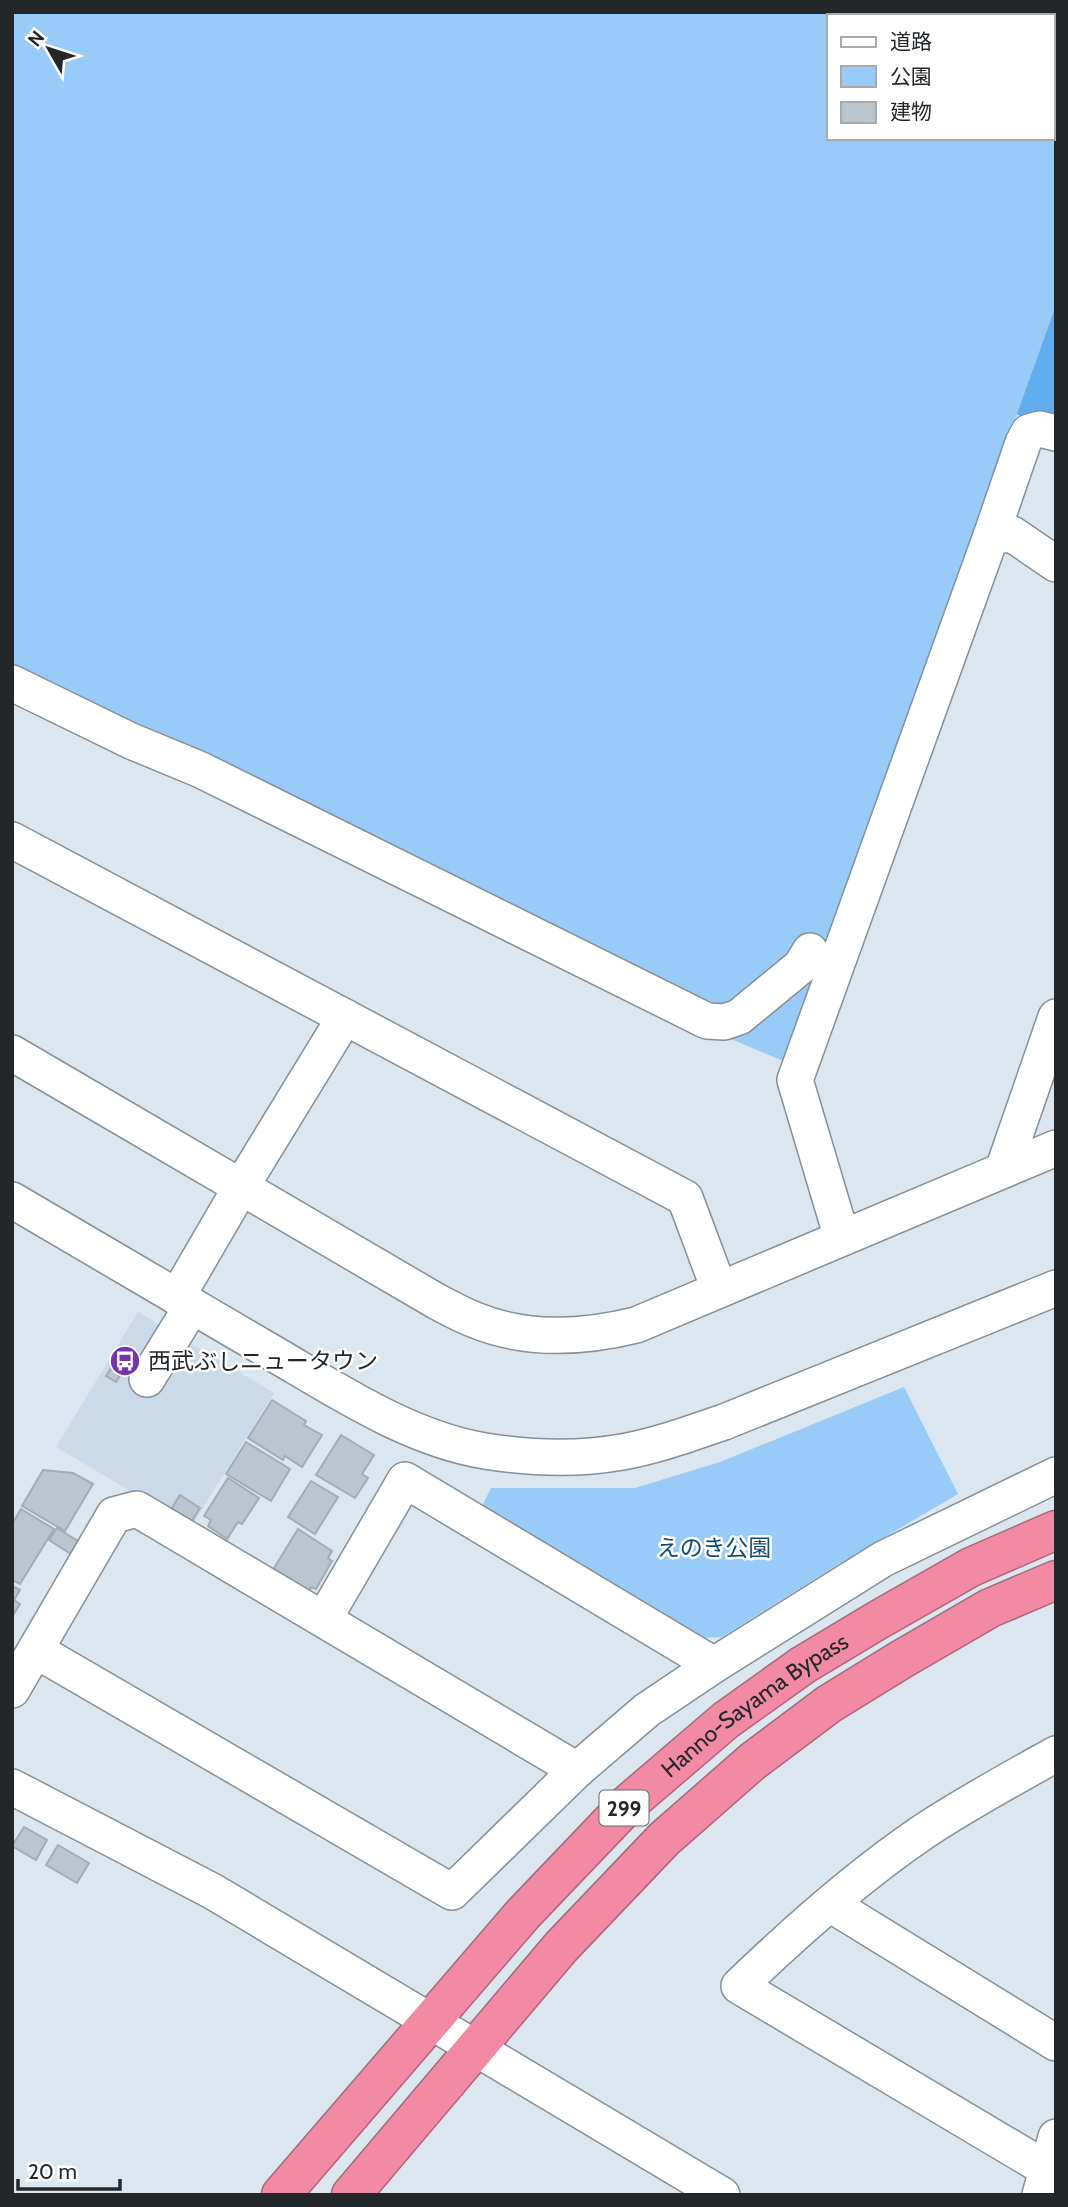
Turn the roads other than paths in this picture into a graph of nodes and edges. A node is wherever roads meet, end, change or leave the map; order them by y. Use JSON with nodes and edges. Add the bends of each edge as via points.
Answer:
{"nodes":[{"id":1,"x":1056,"y":433,"type":"edge"},
{"id":2,"x":991,"y":536,"type":"junction"},
{"id":3,"x":1056,"y":564,"type":"edge"},
{"id":4,"x":12,"y":683,"type":"edge"},
{"id":5,"x":12,"y":840,"type":"edge"},
{"id":6,"x":810,"y":951,"type":"dead end"},
{"id":7,"x":345,"y":1017,"type":"junction"},
{"id":8,"x":1056,"y":1017,"type":"edge"},
{"id":9,"x":12,"y":1053,"type":"edge"},
{"id":10,"x":1056,"y":1148,"type":"edge"},
{"id":11,"x":1003,"y":1170,"type":"junction"},
{"id":12,"x":241,"y":1187,"type":"junction"},
{"id":13,"x":12,"y":1200,"type":"edge"},
{"id":14,"x":842,"y":1238,"type":"junction"},
{"id":15,"x":719,"y":1289,"type":"junction"},
{"id":16,"x":1056,"y":1289,"type":"edge"},
{"id":17,"x":185,"y":1301,"type":"junction"},
{"id":18,"x":147,"y":1379,"type":"dead end"},
{"id":19,"x":1056,"y":1475,"type":"edge"},
{"id":20,"x":1056,"y":1530,"type":"edge"},
{"id":21,"x":1056,"y":1580,"type":"edge"},
{"id":22,"x":324,"y":1619,"type":"junction"},
{"id":23,"x":37,"y":1651,"type":"junction"},
{"id":24,"x":714,"y":1665,"type":"junction"},
{"id":25,"x":12,"y":1690,"type":"edge"},
{"id":26,"x":1056,"y":1754,"type":"edge"},
{"id":27,"x":577,"y":1770,"type":"junction"},
{"id":28,"x":12,"y":1787,"type":"edge"},
{"id":29,"x":830,"y":1904,"type":"junction"},
{"id":30,"x":429,"y":2020,"type":"junction"},
{"id":31,"x":1056,"y":2043,"type":"edge"},
{"id":32,"x":475,"y":2048,"type":"junction"},
{"id":33,"x":1047,"y":2167,"type":"edge"},
{"id":34,"x":281,"y":2195,"type":"edge"},
{"id":35,"x":351,"y":2195,"type":"edge"},
{"id":36,"x":722,"y":2195,"type":"edge"}],
"edges":[{"from":1,"to":2,"type":"street","via":[[1029,432]]},
{"from":2,"to":3,"type":"street","via":[[1012,534]]},
{"from":2,"to":14,"type":"street","via":[[795,1080]]},
{"from":4,"to":6,"type":"street","via":[[201,770],[707,1021],[739,1017],[801,966]]},
{"from":5,"to":7,"type":"street"},
{"from":7,"to":12,"type":"street"},
{"from":7,"to":15,"type":"street","via":[[685,1198]]},
{"from":8,"to":11,"type":"street"},
{"from":9,"to":12,"type":"street"},
{"from":10,"to":11,"type":"street"},
{"from":11,"to":14,"type":"street"},
{"from":12,"to":15,"type":"street","via":[[436,1301],[477,1321],[518,1332],[602,1334],[636,1325]]},
{"from":12,"to":17,"type":"street"},
{"from":13,"to":17,"type":"street"},
{"from":14,"to":15,"type":"street"},
{"from":16,"to":17,"type":"street","via":[[724,1422],[622,1452],[576,1457],[483,1451],[401,1423]]},
{"from":17,"to":18,"type":"street"},
{"from":19,"to":24,"type":"street","via":[[883,1559]]},
{"from":20,"to":30,"type":"highway","name":"Hanno-Sayama Bypass","number":"299","via":[[971,1567],[878,1620],[803,1665],[726,1720],[629,1804]]},
{"from":21,"to":32,"type":"highway","name":"Hanno-Sayama Bypass","number":"299","via":[[990,1608],[902,1659],[829,1704],[753,1761],[664,1839],[561,1947]]},
{"from":22,"to":23,"type":"street","via":[[138,1509],[114,1515]]},
{"from":22,"to":24,"type":"street","via":[[405,1480]]},
{"from":22,"to":27,"type":"street"},
{"from":23,"to":25,"type":"street"},
{"from":23,"to":27,"type":"street","via":[[452,1892]]},
{"from":24,"to":27,"type":"street","via":[[647,1710]]},
{"from":26,"to":29,"type":"street","via":[[922,1833]]},
{"from":28,"to":30,"type":"street","via":[[212,1891]]},
{"from":29,"to":31,"type":"street"},
{"from":29,"to":33,"type":"street","via":[[739,1986]]},
{"from":30,"to":32,"type":"street"},
{"from":30,"to":34,"type":"highway","name":"Hanno-Sayama Bypass","number":"299"},
{"from":32,"to":35,"type":"highway","name":"Hanno-Sayama Bypass","number":"299"},
{"from":32,"to":36,"type":"street"}]}
